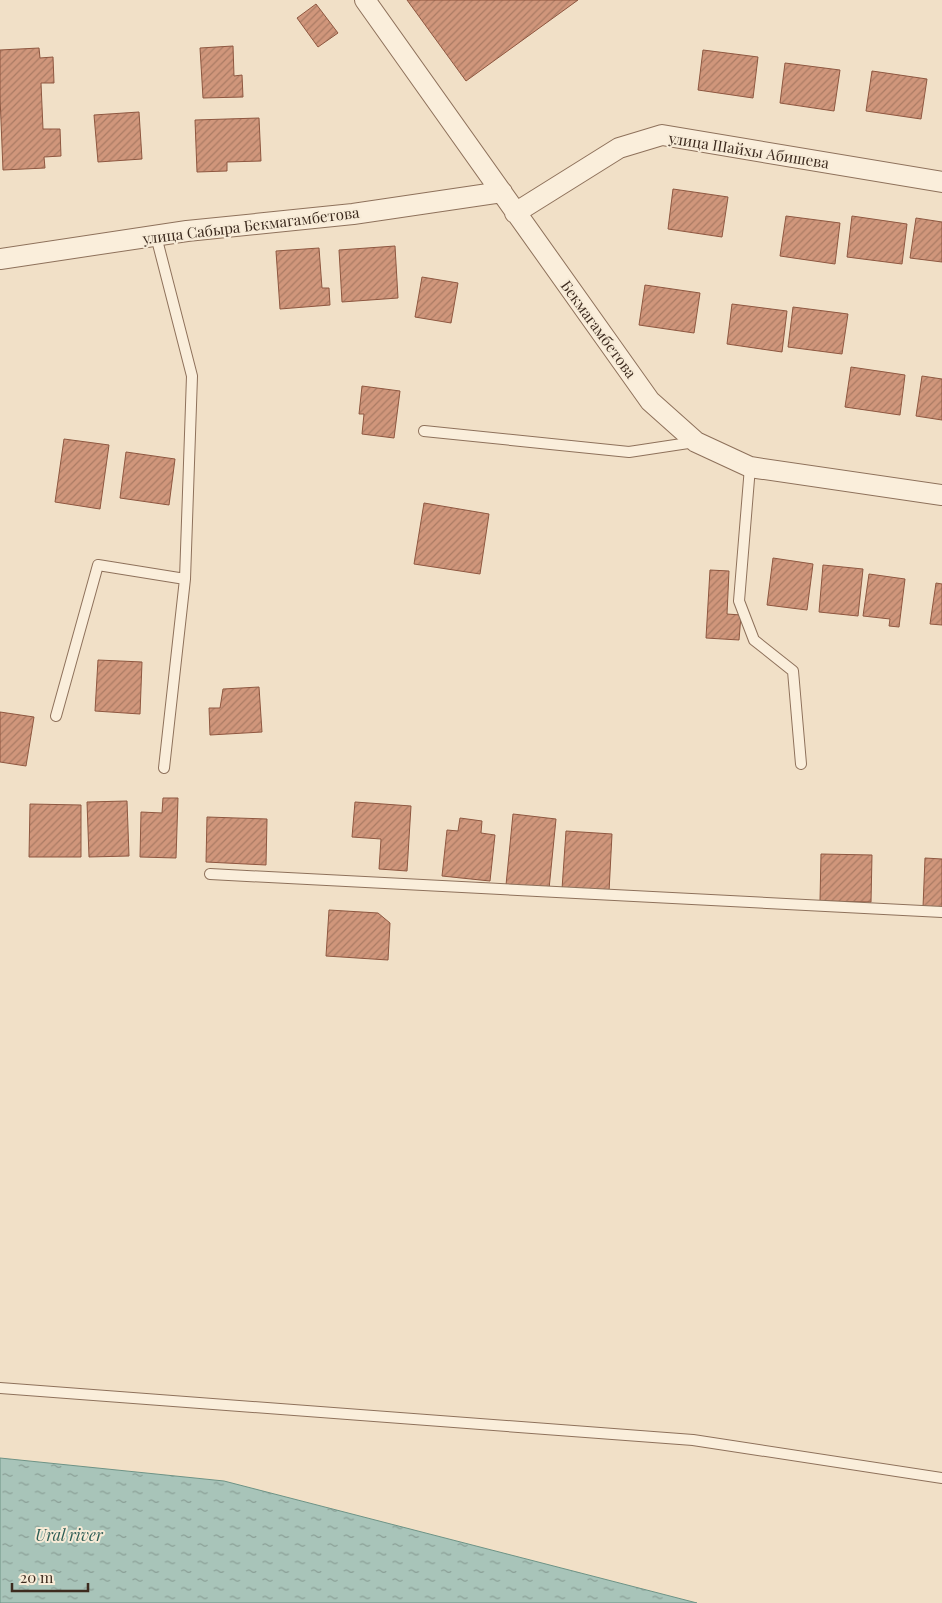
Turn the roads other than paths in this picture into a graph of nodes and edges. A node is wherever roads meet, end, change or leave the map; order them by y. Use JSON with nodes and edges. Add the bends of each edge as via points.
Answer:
{"nodes":[{"id":1,"x":365,"y":0,"type":"edge"},
{"id":2,"x":942,"y":182,"type":"edge"},
{"id":3,"x":502,"y":192,"type":"junction"},
{"id":4,"x":515,"y":213,"type":"junction"},
{"id":5,"x":156,"y":236,"type":"junction"},
{"id":6,"x":0,"y":258,"type":"edge"},
{"id":7,"x":424,"y":432,"type":"dead end"},
{"id":8,"x":696,"y":442,"type":"junction"},
{"id":9,"x":750,"y":466,"type":"junction"},
{"id":10,"x":942,"y":495,"type":"edge"},
{"id":11,"x":185,"y":579,"type":"junction"},
{"id":12,"x":56,"y":716,"type":"dead end"},
{"id":13,"x":801,"y":764,"type":"dead end"},
{"id":14,"x":164,"y":768,"type":"dead end"},
{"id":15,"x":210,"y":874,"type":"dead end"},
{"id":16,"x":942,"y":912,"type":"edge"},
{"id":17,"x":0,"y":1388,"type":"edge"},
{"id":18,"x":942,"y":1478,"type":"edge"}],
"edges":[{"from":1,"to":3,"type":"street","name":"Бекмагамбетова"},
{"from":2,"to":4,"type":"street","name":"улица Шайхы Абишева","via":[[662,136],[619,148]]},
{"from":3,"to":4,"type":"street","name":"Бекмагамбетова"},
{"from":3,"to":5,"type":"street","name":"улица Сабыра Бекмагамбетова","via":[[353,214]]},
{"from":4,"to":8,"type":"street","name":"Бекмагамбетова","via":[[650,401]]},
{"from":5,"to":6,"type":"street","name":"улица Сабыра Бекмагамбетова"},
{"from":5,"to":11,"type":"lane","via":[[192,376]]},
{"from":7,"to":8,"type":"lane","via":[[628,452]]},
{"from":8,"to":9,"type":"street","name":"Бекмагамбетова"},
{"from":9,"to":10,"type":"street","name":"Бекмагамбетова"},
{"from":9,"to":13,"type":"lane","via":[[739,601],[754,640],[793,671]]},
{"from":11,"to":12,"type":"lane","via":[[98,566]]},
{"from":11,"to":14,"type":"lane"},
{"from":15,"to":16,"type":"lane"},
{"from":17,"to":18,"type":"lane","via":[[693,1440]]}]}
